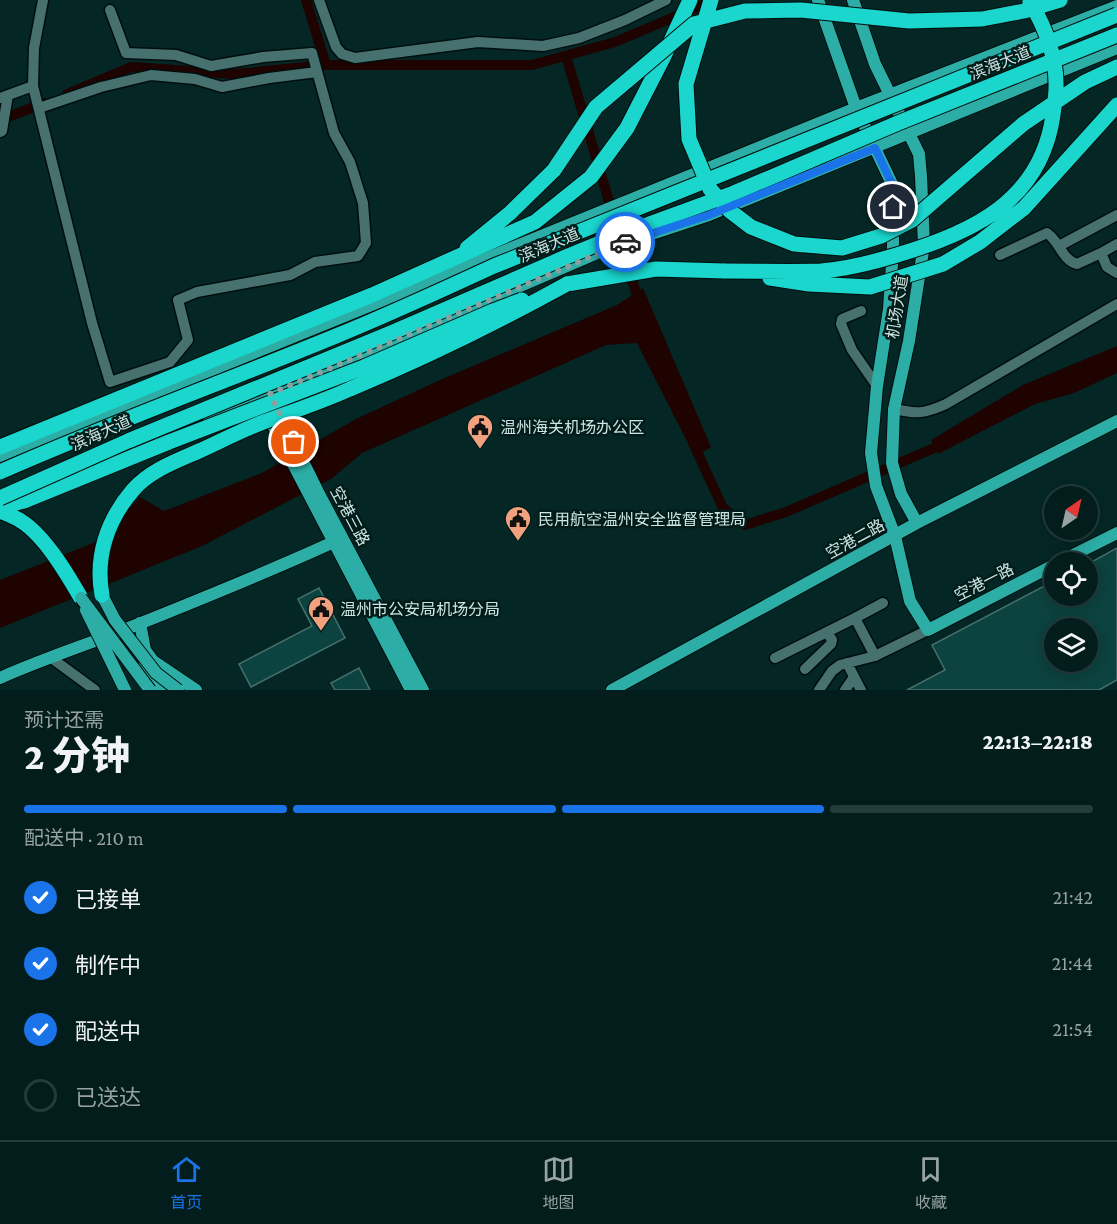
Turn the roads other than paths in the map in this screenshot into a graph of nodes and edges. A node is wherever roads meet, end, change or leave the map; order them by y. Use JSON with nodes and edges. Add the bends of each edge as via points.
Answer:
{"nodes":[{"id":1,"x":44,"y":0,"type":"edge"},
{"id":2,"x":319,"y":0,"type":"edge"},
{"id":3,"x":666,"y":0,"type":"edge"},
{"id":4,"x":690,"y":0,"type":"edge"},
{"id":5,"x":711,"y":0,"type":"edge"},
{"id":6,"x":818,"y":0,"type":"edge"},
{"id":7,"x":853,"y":0,"type":"edge"},
{"id":8,"x":1027,"y":0,"type":"edge"},
{"id":9,"x":1060,"y":0,"type":"edge"},
{"id":10,"x":1117,"y":6,"type":"edge"},
{"id":11,"x":110,"y":10,"type":"dead end"},
{"id":12,"x":1117,"y":15,"type":"edge"},
{"id":13,"x":1117,"y":36,"type":"edge"},
{"id":14,"x":1117,"y":48,"type":"edge"},
{"id":15,"x":1117,"y":56,"type":"edge"},
{"id":16,"x":1072,"y":67,"type":"junction"},
{"id":17,"x":1117,"y":67,"type":"edge"},
{"id":18,"x":316,"y":69,"type":"junction"},
{"id":19,"x":33,"y":86,"type":"junction"},
{"id":20,"x":4,"y":97,"type":"edge"},
{"id":21,"x":889,"y":97,"type":"junction"},
{"id":22,"x":38,"y":105,"type":"junction"},
{"id":23,"x":1117,"y":105,"type":"edge"},
{"id":24,"x":856,"y":108,"type":"junction"},
{"id":25,"x":2,"y":129,"type":"edge"},
{"id":26,"x":909,"y":135,"type":"junction"},
{"id":27,"x":875,"y":148,"type":"junction"},
{"id":28,"x":1117,"y":215,"type":"edge"},
{"id":29,"x":1117,"y":244,"type":"edge"},
{"id":30,"x":1059,"y":246,"type":"junction"},
{"id":31,"x":1101,"y":253,"type":"junction"},
{"id":32,"x":1000,"y":255,"type":"dead end"},
{"id":33,"x":451,"y":261,"type":"junction"},
{"id":34,"x":725,"y":271,"type":"junction"},
{"id":35,"x":1117,"y":273,"type":"edge"},
{"id":36,"x":567,"y":284,"type":"junction"},
{"id":37,"x":1117,"y":304,"type":"edge"},
{"id":38,"x":861,"y":311,"type":"dead end"},
{"id":39,"x":252,"y":355,"type":"junction"},
{"id":40,"x":239,"y":360,"type":"junction"},
{"id":41,"x":877,"y":386,"type":"junction"},
{"id":42,"x":264,"y":396,"type":"junction"},
{"id":43,"x":894,"y":409,"type":"junction"},
{"id":44,"x":1117,"y":421,"type":"edge"},
{"id":45,"x":0,"y":447,"type":"edge"},
{"id":46,"x":0,"y":456,"type":"edge"},
{"id":47,"x":0,"y":472,"type":"edge"},
{"id":48,"x":0,"y":498,"type":"edge"},
{"id":49,"x":0,"y":508,"type":"edge"},
{"id":50,"x":916,"y":522,"type":"junction"},
{"id":51,"x":1117,"y":532,"type":"edge"},
{"id":52,"x":896,"y":536,"type":"junction"},
{"id":53,"x":338,"y":540,"type":"junction"},
{"id":54,"x":1078,"y":552,"type":"edge"},
{"id":55,"x":1044,"y":570,"type":"edge"},
{"id":56,"x":102,"y":595,"type":"joint"},
{"id":57,"x":81,"y":598,"type":"junction"},
{"id":58,"x":883,"y":603,"type":"dead end"},
{"id":59,"x":855,"y":618,"type":"junction"},
{"id":60,"x":140,"y":623,"type":"junction"},
{"id":61,"x":116,"y":626,"type":"junction"},
{"id":62,"x":928,"y":630,"type":"junction"},
{"id":63,"x":827,"y":632,"type":"junction"},
{"id":64,"x":875,"y":656,"type":"junction"},
{"id":65,"x":50,"y":657,"type":"junction"},
{"id":66,"x":775,"y":658,"type":"dead end"},
{"id":67,"x":847,"y":663,"type":"junction"},
{"id":68,"x":805,"y":669,"type":"dead end"},
{"id":69,"x":854,"y":676,"type":"junction"},
{"id":70,"x":0,"y":678,"type":"edge"},
{"id":71,"x":194,"y":689,"type":"edge"},
{"id":72,"x":95,"y":690,"type":"edge"},
{"id":73,"x":125,"y":690,"type":"edge"},
{"id":74,"x":150,"y":690,"type":"edge"},
{"id":75,"x":159,"y":690,"type":"edge"},
{"id":76,"x":164,"y":690,"type":"edge"},
{"id":77,"x":178,"y":690,"type":"edge"},
{"id":78,"x":411,"y":690,"type":"edge"},
{"id":79,"x":423,"y":690,"type":"edge"},
{"id":80,"x":612,"y":690,"type":"edge"},
{"id":81,"x":819,"y":690,"type":"edge"},
{"id":82,"x":845,"y":690,"type":"edge"},
{"id":83,"x":861,"y":690,"type":"edge"}],
"edges":[{"from":1,"to":19,"type":"street","via":[[34,48]]},
{"from":2,"to":3,"type":"street","via":[[336,47],[342,54],[355,58],[478,42],[543,46],[579,38]]},
{"from":4,"to":33,"type":"highway","bridge":true,"via":[[627,128],[591,177],[535,222]]},
{"from":5,"to":17,"type":"highway","bridge":true,"via":[[686,84],[690,139],[710,189],[730,211],[751,227],[794,244],[842,248],[881,236],[912,220],[1023,124],[1085,82]]},
{"from":6,"to":24,"type":"main road","name":"机场大道"},
{"from":7,"to":21,"type":"main road","name":"机场大道"},
{"from":8,"to":34,"type":"highway","bridge":true,"via":[[1051,45],[1056,87],[1040,163],[1016,195],[983,220],[938,243],[884,258],[824,270]]},
{"from":9,"to":33,"type":"highway","bridge":true,"via":[[982,19],[909,21],[801,10],[745,11],[694,24],[596,107],[554,170],[510,213]]},
{"from":10,"to":21,"type":"main road"},
{"from":11,"to":18,"type":"street","via":[[126,53],[176,55],[211,66],[312,53]]},
{"from":12,"to":47,"type":"highway","name":"滨海大道","bridge":true,"via":[[494,266],[344,333]]},
{"from":13,"to":48,"type":"highway","name":"滨海大道","bridge":true,"via":[[734,193],[566,257]]},
{"from":14,"to":16,"type":"main road"},
{"from":15,"to":16,"type":"main road"},
{"from":16,"to":26,"type":"main road"},
{"from":18,"to":22,"type":"street","via":[[222,87],[195,79],[151,75]]},
{"from":18,"to":22,"type":"street","via":[[334,134],[350,162],[363,203],[366,243],[362,250],[358,256],[315,262],[290,275],[197,292],[178,300],[188,340],[170,362],[110,382]]},
{"from":19,"to":20,"type":"street"},
{"from":19,"to":22,"type":"street"},
{"from":20,"to":25,"type":"street"},
{"from":21,"to":24,"type":"main road"},
{"from":21,"to":26,"type":"main road","name":"机场大道"},
{"from":23,"to":34,"type":"highway","bridge":true,"via":[[1024,208],[981,242],[943,264],[870,287],[808,284]]},
{"from":24,"to":27,"type":"main road","name":"机场大道"},
{"from":24,"to":39,"type":"main road"},
{"from":26,"to":27,"type":"main road"},
{"from":26,"to":43,"type":"main road","name":"机场大道","via":[[919,154],[924,245]]},
{"from":27,"to":41,"type":"main road","name":"机场大道","via":[[893,186],[889,309]]},
{"from":27,"to":42,"type":"main road","via":[[709,215],[609,248]]},
{"from":28,"to":30,"type":"street"},
{"from":29,"to":31,"type":"street"},
{"from":30,"to":31,"type":"street","via":[[1065,257],[1077,264]]},
{"from":30,"to":32,"type":"street","via":[[1051,235],[1044,234]]},
{"from":31,"to":35,"type":"street","via":[[1107,267]]},
{"from":33,"to":45,"type":"highway"},
{"from":34,"to":36,"type":"highway","via":[[656,269]]},
{"from":36,"to":49,"type":"highway","bridge":true,"via":[[300,393]]},
{"from":36,"to":56,"type":"highway","bridge":true,"via":[[414,362],[164,467],[134,489],[108,529],[100,552]]},
{"from":37,"to":43,"type":"street","via":[[946,404],[916,414]]},
{"from":38,"to":41,"type":"street","via":[[842,319],[841,324],[852,350]]},
{"from":39,"to":40,"type":"main road"},
{"from":39,"to":42,"type":"main road","name":"空港三路"},
{"from":40,"to":42,"type":"main road","name":"空港三路"},
{"from":40,"to":46,"type":"main road"},
{"from":41,"to":52,"type":"main road","name":"机场大道","via":[[871,453],[876,486]]},
{"from":42,"to":49,"type":"main road"},
{"from":42,"to":53,"type":"main road","name":"空港三路"},
{"from":43,"to":50,"type":"main road","name":"机场大道","via":[[892,463],[901,494]]},
{"from":44,"to":50,"type":"main road","name":"空港二路"},
{"from":49,"to":57,"type":"highway","via":[[22,521],[46,545]]},
{"from":50,"to":52,"type":"main road","name":"空港二路"},
{"from":51,"to":54,"type":"main road"},
{"from":52,"to":62,"type":"main road","name":"机场大道","via":[[910,602]]},
{"from":52,"to":80,"type":"main road","name":"空港二路"},
{"from":53,"to":60,"type":"main road"},
{"from":53,"to":78,"type":"main road","name":"空港三路"},
{"from":53,"to":79,"type":"main road","name":"空港三路"},
{"from":55,"to":62,"type":"main road","name":"空港一路"},
{"from":56,"to":61,"type":"main road"},
{"from":57,"to":73,"type":"main road","bridge":true},
{"from":57,"to":74,"type":"main road","bridge":true},
{"from":58,"to":59,"type":"street"},
{"from":59,"to":63,"type":"street"},
{"from":59,"to":64,"type":"street"},
{"from":60,"to":61,"type":"main road"},
{"from":60,"to":71,"type":"main road","via":[[145,650],[153,661]]},
{"from":61,"to":65,"type":"main road"},
{"from":61,"to":75,"type":"main road","bridge":true,"via":[[142,672]]},
{"from":61,"to":76,"type":"main road","via":[[128,654]]},
{"from":61,"to":77,"type":"main road","bridge":true,"via":[[156,673]]},
{"from":62,"to":64,"type":"street"},
{"from":63,"to":66,"type":"street"},
{"from":63,"to":68,"type":"street","via":[[831,644]]},
{"from":64,"to":67,"type":"street"},
{"from":65,"to":70,"type":"main road"},
{"from":65,"to":72,"type":"street"},
{"from":67,"to":69,"type":"street"},
{"from":67,"to":81,"type":"street","via":[[832,671]]},
{"from":69,"to":82,"type":"street"},
{"from":69,"to":83,"type":"street"}]}
